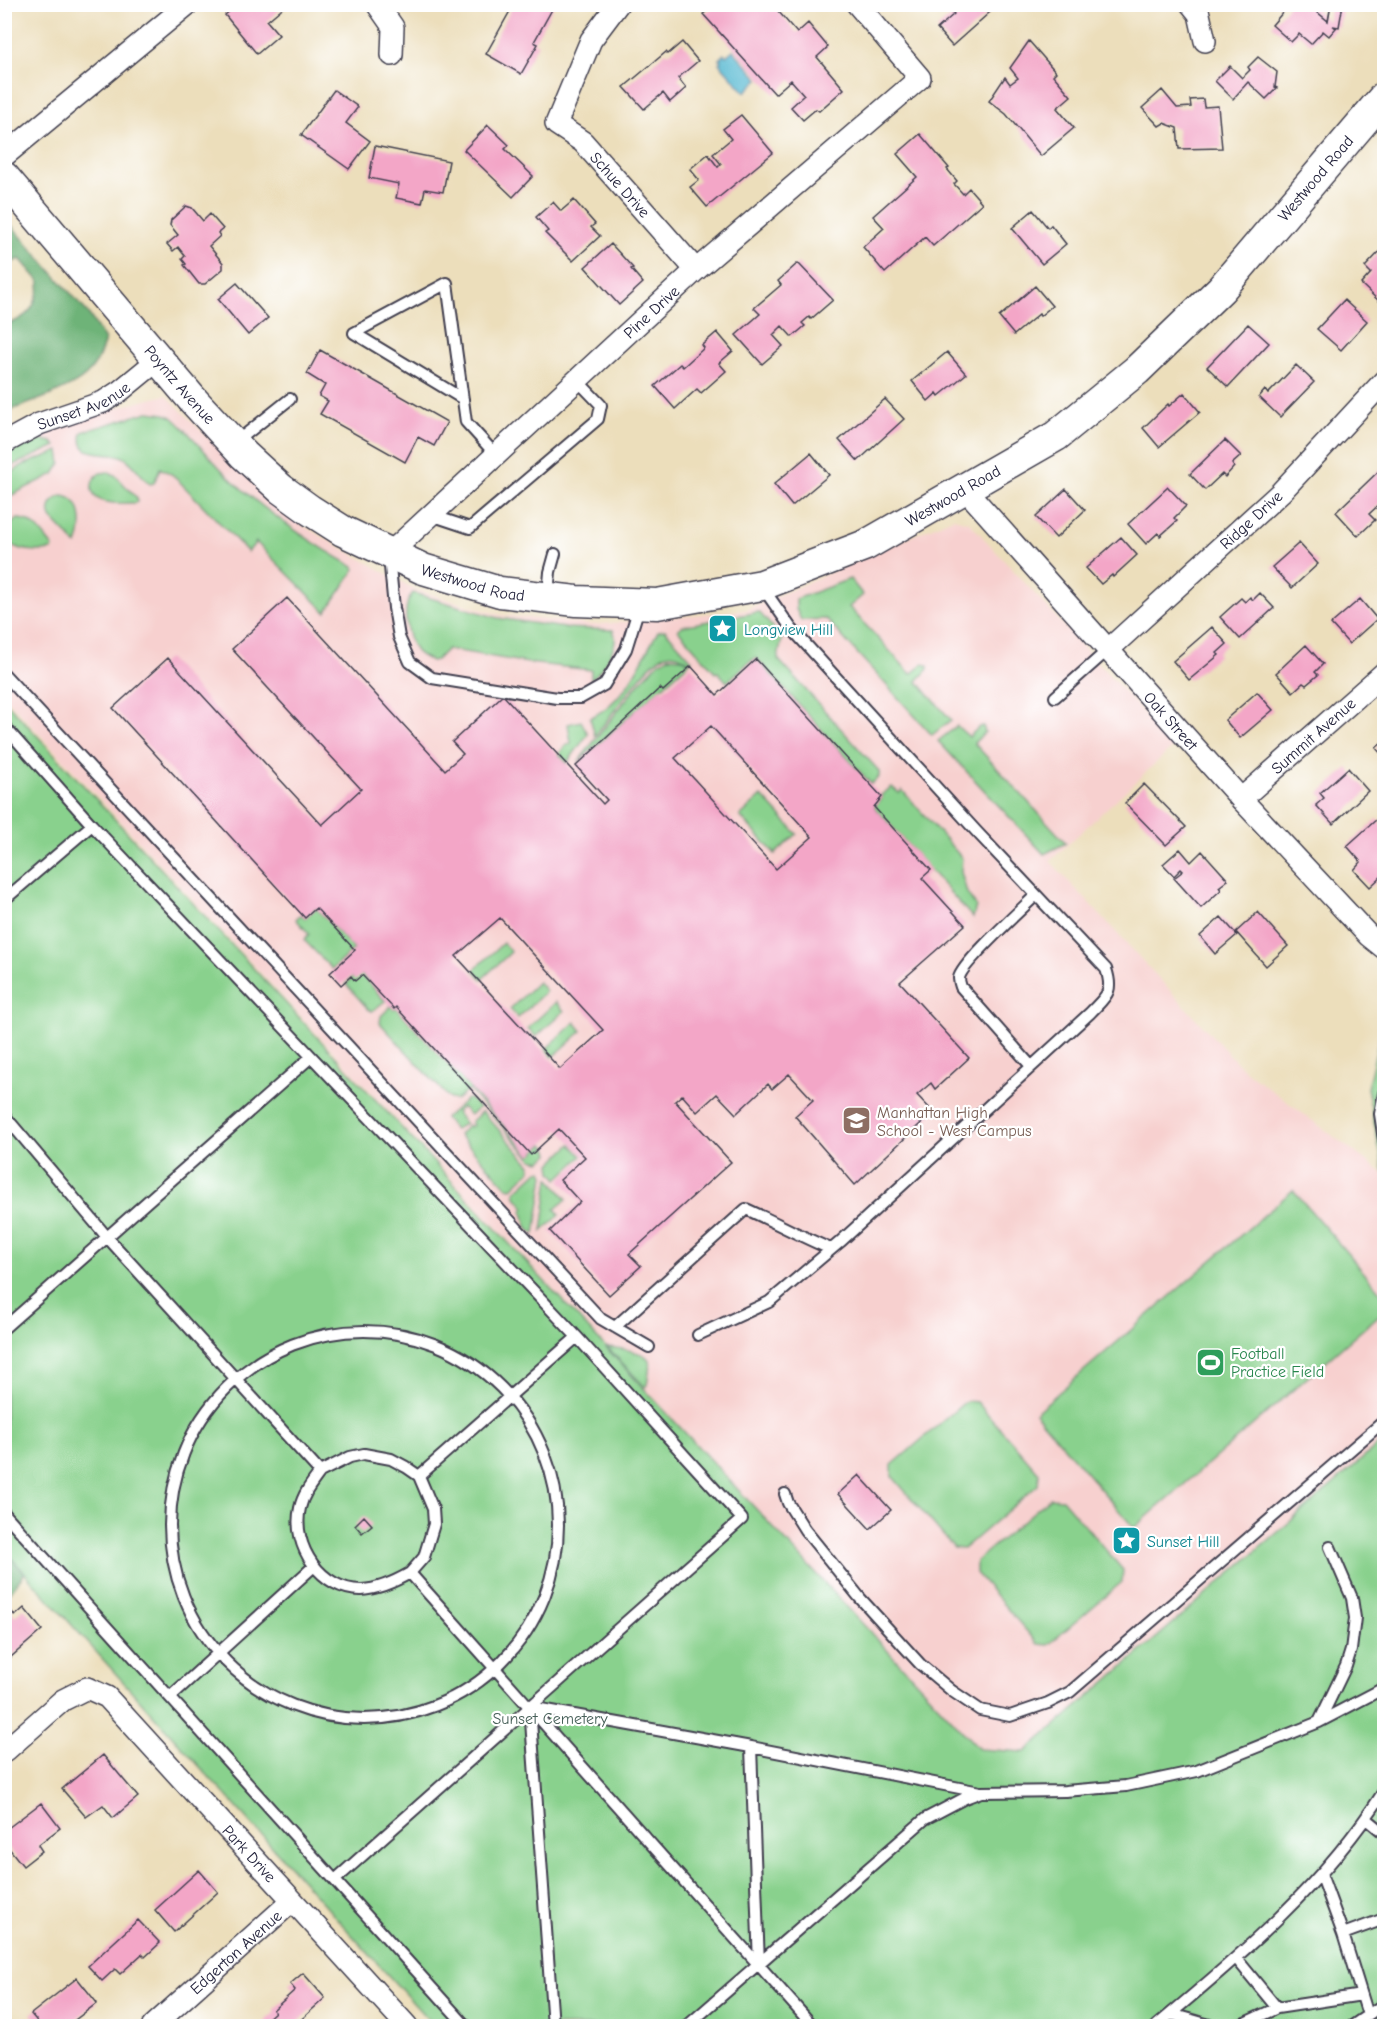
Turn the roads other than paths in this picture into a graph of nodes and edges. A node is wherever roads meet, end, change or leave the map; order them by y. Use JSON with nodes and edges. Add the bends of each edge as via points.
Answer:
{"nodes":[{"id":1,"x":188,"y":4,"type":"edge"},
{"id":2,"x":377,"y":4,"type":"edge"},
{"id":3,"x":618,"y":4,"type":"edge"},
{"id":4,"x":857,"y":4,"type":"edge"},
{"id":5,"x":1191,"y":4,"type":"edge"},
{"id":6,"x":1205,"y":41,"type":"dead end"},
{"id":7,"x":392,"y":55,"type":"dead end"},
{"id":8,"x":1384,"y":97,"type":"edge"},
{"id":9,"x":4,"y":156,"type":"edge"},
{"id":10,"x":4,"y":177,"type":"edge"},
{"id":11,"x":696,"y":270,"type":"junction"},
{"id":12,"x":159,"y":359,"type":"junction"},
{"id":13,"x":577,"y":380,"type":"junction"},
{"id":14,"x":1384,"y":381,"type":"edge"},
{"id":15,"x":290,"y":399,"type":"dead end"},
{"id":16,"x":463,"y":399,"type":"junction"},
{"id":17,"x":4,"y":443,"type":"edge"},
{"id":18,"x":234,"y":444,"type":"junction"},
{"id":19,"x":496,"y":455,"type":"junction"},
{"id":20,"x":965,"y":489,"type":"junction"},
{"id":21,"x":431,"y":515,"type":"junction"},
{"id":22,"x":389,"y":554,"type":"junction"},
{"id":23,"x":555,"y":554,"type":"dead end"},
{"id":24,"x":762,"y":585,"type":"junction"},
{"id":25,"x":548,"y":598,"type":"junction"},
{"id":26,"x":640,"y":604,"type":"junction"},
{"id":27,"x":1109,"y":650,"type":"junction"},
{"id":28,"x":1384,"y":673,"type":"edge"},
{"id":29,"x":4,"y":674,"type":"edge"},
{"id":30,"x":1055,"y":697,"type":"dead end"},
{"id":31,"x":4,"y":726,"type":"edge"},
{"id":32,"x":1241,"y":799,"type":"junction"},
{"id":33,"x":92,"y":825,"type":"junction"},
{"id":34,"x":1036,"y":895,"type":"junction"},
{"id":35,"x":4,"y":900,"type":"edge"},
{"id":36,"x":1384,"y":948,"type":"edge"},
{"id":37,"x":311,"y":1057,"type":"junction"},
{"id":38,"x":1032,"y":1066,"type":"junction"},
{"id":39,"x":1384,"y":1093,"type":"edge"},
{"id":40,"x":7,"y":1122,"type":"edge"},
{"id":41,"x":1384,"y":1140,"type":"edge"},
{"id":42,"x":107,"y":1237,"type":"junction"},
{"id":43,"x":831,"y":1249,"type":"junction"},
{"id":44,"x":4,"y":1328,"type":"edge"},
{"id":45,"x":618,"y":1328,"type":"junction"},
{"id":46,"x":698,"y":1335,"type":"dead end"},
{"id":47,"x":577,"y":1337,"type":"junction"},
{"id":48,"x":649,"y":1347,"type":"dead end"},
{"id":49,"x":235,"y":1379,"type":"junction"},
{"id":50,"x":509,"y":1397,"type":"junction"},
{"id":51,"x":1384,"y":1421,"type":"edge"},
{"id":52,"x":320,"y":1472,"type":"junction"},
{"id":53,"x":419,"y":1476,"type":"junction"},
{"id":54,"x":785,"y":1494,"type":"dead end"},
{"id":55,"x":4,"y":1513,"type":"edge"},
{"id":56,"x":1330,"y":1547,"type":"dead end"},
{"id":57,"x":314,"y":1566,"type":"junction"},
{"id":58,"x":410,"y":1573,"type":"junction"},
{"id":59,"x":218,"y":1653,"type":"junction"},
{"id":60,"x":495,"y":1668,"type":"junction"},
{"id":61,"x":1384,"y":1688,"type":"edge"},
{"id":62,"x":170,"y":1697,"type":"junction"},
{"id":63,"x":530,"y":1707,"type":"junction"},
{"id":64,"x":1318,"y":1722,"type":"junction"},
{"id":65,"x":751,"y":1747,"type":"junction"},
{"id":66,"x":4,"y":1752,"type":"edge"},
{"id":67,"x":1384,"y":1791,"type":"edge"},
{"id":68,"x":981,"y":1792,"type":"junction"},
{"id":69,"x":1367,"y":1819,"type":"junction"},
{"id":70,"x":1384,"y":1833,"type":"edge"},
{"id":71,"x":1321,"y":1874,"type":"junction"},
{"id":72,"x":335,"y":1880,"type":"junction"},
{"id":73,"x":292,"y":1901,"type":"junction"},
{"id":74,"x":1384,"y":1919,"type":"edge"},
{"id":75,"x":1343,"y":1934,"type":"junction"},
{"id":76,"x":1236,"y":1958,"type":"junction"},
{"id":77,"x":759,"y":1965,"type":"junction"},
{"id":78,"x":1362,"y":1995,"type":"junction"},
{"id":79,"x":1384,"y":2004,"type":"edge"},
{"id":80,"x":1277,"y":2008,"type":"junction"},
{"id":81,"x":1171,"y":2014,"type":"junction"},
{"id":82,"x":1368,"y":2015,"type":"junction"},
{"id":83,"x":153,"y":2026,"type":"edge"},
{"id":84,"x":407,"y":2026,"type":"edge"},
{"id":85,"x":466,"y":2026,"type":"edge"},
{"id":86,"x":553,"y":2026,"type":"edge"},
{"id":87,"x":687,"y":2026,"type":"edge"},
{"id":88,"x":813,"y":2026,"type":"edge"},
{"id":89,"x":1156,"y":2026,"type":"edge"},
{"id":90,"x":1214,"y":2026,"type":"edge"},
{"id":91,"x":1239,"y":2026,"type":"edge"},
{"id":92,"x":1352,"y":2026,"type":"edge"}],
"edges":[{"from":1,"to":9,"type":"street"},
{"from":2,"to":7,"type":"street","via":[[393,27]]},
{"from":3,"to":11,"type":"street","name":"Schue Drive","via":[[591,40],[556,124],[583,142]]},
{"from":4,"to":11,"type":"street","name":"Pine Drive","via":[[920,78]]},
{"from":5,"to":6,"type":"street","via":[[1199,14]]},
{"from":8,"to":20,"type":"street","name":"Westwood Road","via":[[1221,289],[1137,370],[1056,436]]},
{"from":10,"to":12,"type":"street","name":"Poyntz Avenue"},
{"from":11,"to":13,"type":"street","name":"Pine Drive"},
{"from":12,"to":17,"type":"street","name":"Sunset Avenue","via":[[103,402],[39,424]]},
{"from":12,"to":18,"type":"street","name":"Poyntz Avenue"},
{"from":13,"to":19,"type":"street","name":"Pine Drive"},
{"from":13,"to":21,"type":"lane","via":[[601,405],[598,419],[470,528]]},
{"from":14,"to":27,"type":"street","name":"Ridge Drive","via":[[1281,492]]},
{"from":15,"to":18,"type":"lane"},
{"from":16,"to":16,"type":"lane","via":[[447,283],[354,333],[413,369]]},
{"from":16,"to":19,"type":"lane","via":[[466,422]]},
{"from":18,"to":22,"type":"street","name":"Poyntz Avenue","via":[[281,489],[310,510]]},
{"from":19,"to":21,"type":"street","name":"Pine Drive"},
{"from":20,"to":24,"type":"street","name":"Westwood Road","via":[[866,545]]},
{"from":20,"to":27,"type":"street","name":"Oak Street"},
{"from":21,"to":22,"type":"street","name":"Pine Drive"},
{"from":22,"to":25,"type":"street","name":"Westwood Road","via":[[423,569],[500,592]]},
{"from":22,"to":26,"type":"lane","via":[[399,637],[410,662],[432,678],[557,698],[581,698],[604,685],[626,649]]},
{"from":23,"to":25,"type":"lane"},
{"from":24,"to":26,"type":"street","name":"Westwood Road"},
{"from":24,"to":34,"type":"lane","via":[[791,628]]},
{"from":25,"to":26,"type":"street","name":"Westwood Road"},
{"from":27,"to":30,"type":"lane"},
{"from":27,"to":32,"type":"street","name":"Oak Street"},
{"from":28,"to":32,"type":"street","name":"Summit Avenue"},
{"from":29,"to":45,"type":"lane","via":[[601,1319]]},
{"from":31,"to":33,"type":"lane"},
{"from":32,"to":36,"type":"street","name":"Oak Street"},
{"from":33,"to":35,"type":"lane"},
{"from":33,"to":37,"type":"lane"},
{"from":34,"to":38,"type":"lane","via":[[992,937],[959,977],[961,987]]},
{"from":34,"to":38,"type":"lane","via":[[1106,969],[1110,983],[1107,995]]},
{"from":37,"to":42,"type":"lane"},
{"from":37,"to":47,"type":"lane"},
{"from":38,"to":43,"type":"lane"},
{"from":39,"to":41,"type":"lane","via":[[1380,1114]]},
{"from":40,"to":42,"type":"lane"},
{"from":42,"to":44,"type":"lane"},
{"from":42,"to":49,"type":"lane"},
{"from":43,"to":45,"type":"lane","via":[[746,1209]]},
{"from":43,"to":46,"type":"lane","via":[[769,1302]]},
{"from":45,"to":48,"type":"lane"},
{"from":47,"to":50,"type":"lane"},
{"from":47,"to":63,"type":"lane","via":[[742,1519]]},
{"from":49,"to":50,"type":"lane","via":[[255,1363],[301,1341],[333,1333],[376,1331],[417,1339],[449,1351],[484,1374]]},
{"from":49,"to":52,"type":"lane"},
{"from":49,"to":59,"type":"lane","via":[[217,1397],[189,1439],[173,1487],[170,1512],[172,1554],[180,1587],[198,1625]]},
{"from":50,"to":53,"type":"lane"},
{"from":50,"to":60,"type":"lane","via":[[529,1424],[547,1462],[555,1495],[557,1538],[548,1587],[538,1611],[526,1633]]},
{"from":51,"to":54,"type":"lane","via":[[1070,1692],[1010,1716],[980,1710],[920,1664],[805,1530]]},
{"from":52,"to":53,"type":"lane","via":[[364,1454],[392,1459]]},
{"from":52,"to":57,"type":"lane","via":[[303,1497],[298,1523],[306,1555]]},
{"from":53,"to":58,"type":"lane","via":[[433,1509],[434,1524],[424,1557]]},
{"from":55,"to":62,"type":"lane"},
{"from":56,"to":64,"type":"lane","via":[[1352,1598],[1355,1618],[1346,1666]]},
{"from":57,"to":58,"type":"lane","via":[[328,1580],[363,1590],[395,1582]]},
{"from":57,"to":59,"type":"lane"},
{"from":58,"to":60,"type":"lane"},
{"from":59,"to":60,"type":"lane","via":[[243,1676],[279,1699],[302,1709],[352,1719],[427,1709],[472,1686]]},
{"from":59,"to":62,"type":"lane"},
{"from":60,"to":63,"type":"lane"},
{"from":61,"to":64,"type":"lane"},
{"from":62,"to":72,"type":"lane"},
{"from":63,"to":65,"type":"lane"},
{"from":63,"to":72,"type":"lane"},
{"from":63,"to":77,"type":"lane"},
{"from":63,"to":86,"type":"lane"},
{"from":64,"to":68,"type":"lane","via":[[1197,1771],[1126,1786]]},
{"from":65,"to":68,"type":"lane"},
{"from":65,"to":77,"type":"lane"},
{"from":66,"to":73,"type":"street","name":"Park Drive","via":[[63,1700],[87,1688],[107,1697]]},
{"from":67,"to":69,"type":"lane"},
{"from":68,"to":77,"type":"lane","via":[[926,1819]]},
{"from":69,"to":70,"type":"lane"},
{"from":69,"to":71,"type":"lane"},
{"from":71,"to":75,"type":"lane"},
{"from":71,"to":76,"type":"lane"},
{"from":72,"to":85,"type":"lane"},
{"from":73,"to":83,"type":"street","name":"Edgerton Avenue"},
{"from":73,"to":84,"type":"street","name":"Park Drive"},
{"from":74,"to":75,"type":"lane"},
{"from":75,"to":78,"type":"lane"},
{"from":76,"to":80,"type":"lane"},
{"from":76,"to":81,"type":"lane"},
{"from":77,"to":87,"type":"lane"},
{"from":77,"to":88,"type":"lane"},
{"from":78,"to":80,"type":"lane"},
{"from":78,"to":82,"type":"lane"},
{"from":79,"to":82,"type":"lane"},
{"from":80,"to":91,"type":"lane"},
{"from":81,"to":89,"type":"lane"},
{"from":81,"to":90,"type":"lane"},
{"from":82,"to":92,"type":"lane"}]}
